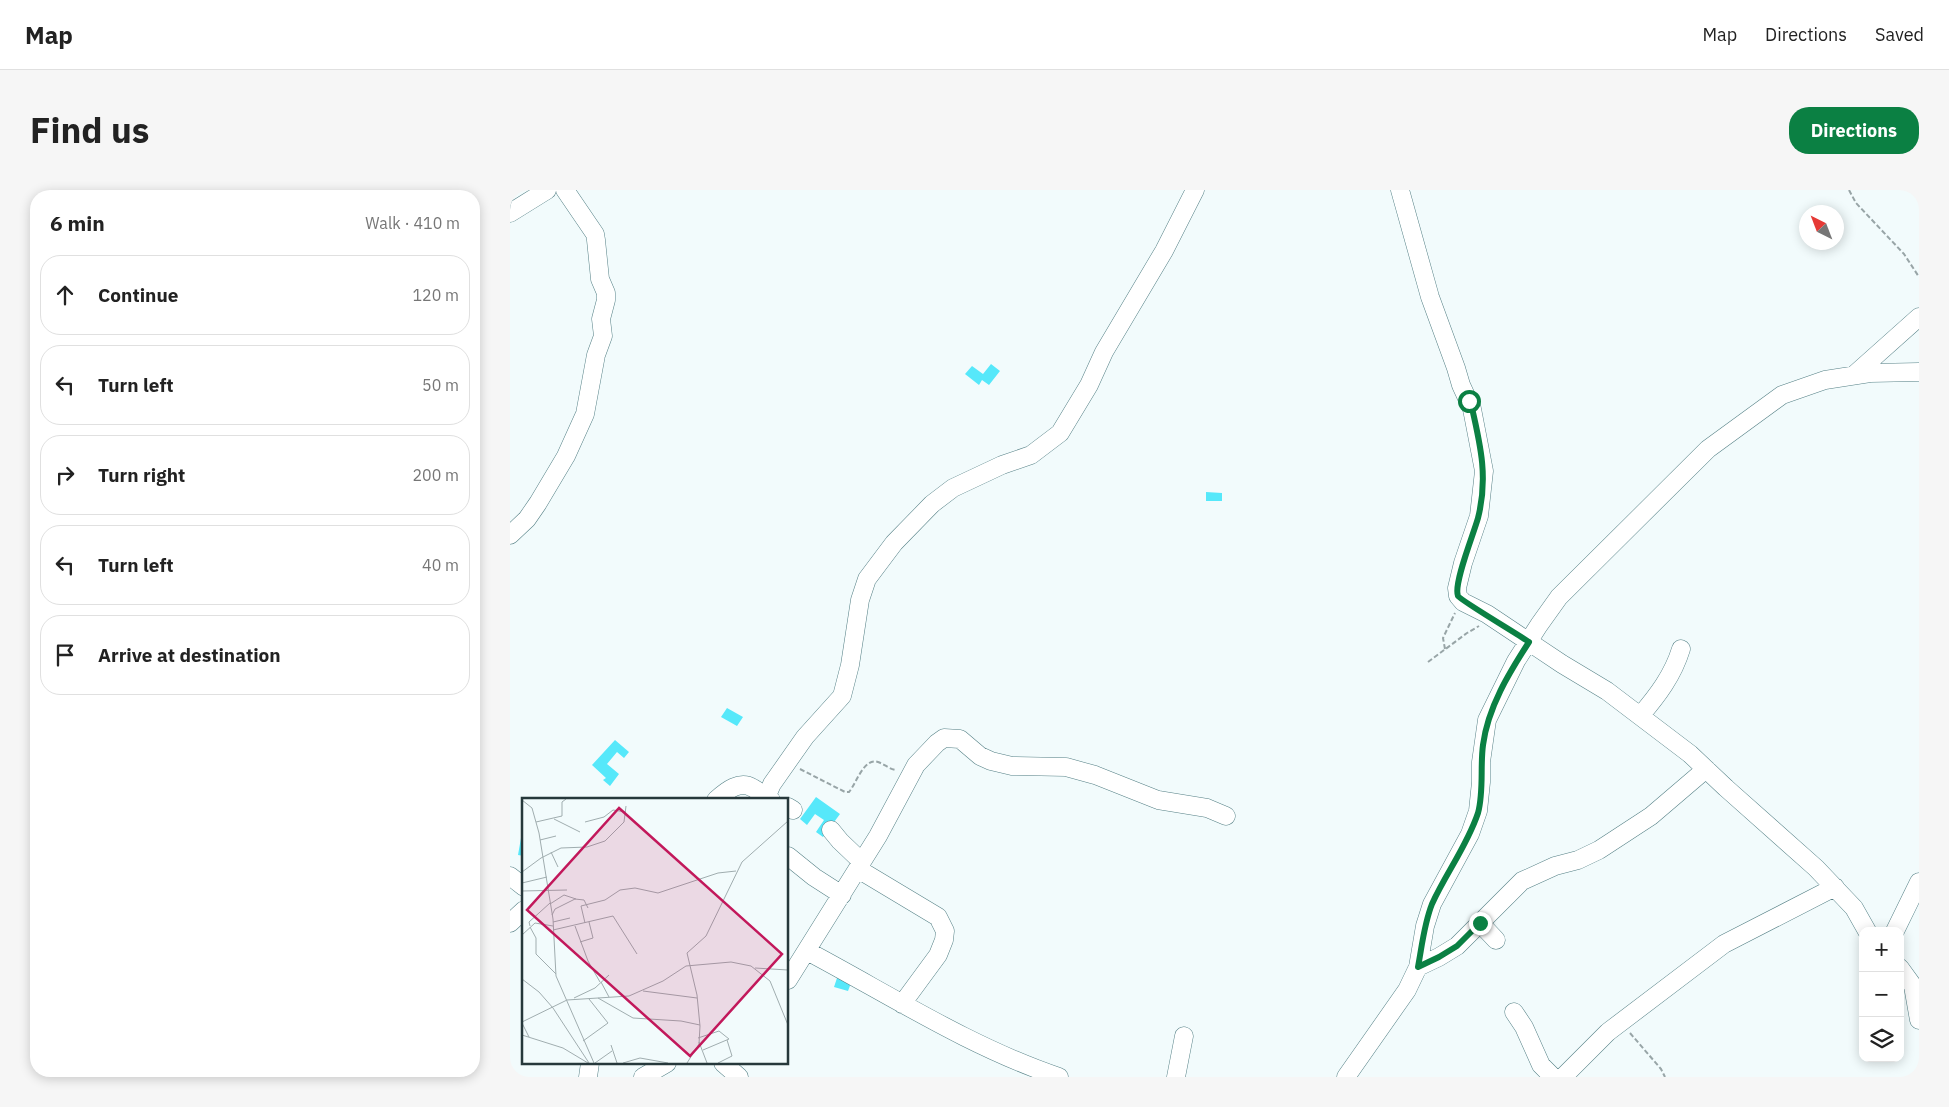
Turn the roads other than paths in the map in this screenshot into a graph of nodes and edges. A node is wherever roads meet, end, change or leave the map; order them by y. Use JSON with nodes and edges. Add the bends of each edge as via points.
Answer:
{"nodes":[{"id":1,"x":547,"y":190,"type":"edge"},
{"id":2,"x":565,"y":190,"type":"edge"},
{"id":3,"x":1196,"y":190,"type":"edge"},
{"id":4,"x":1400,"y":190,"type":"edge"},
{"id":5,"x":510,"y":213,"type":"edge"},
{"id":6,"x":1919,"y":317,"type":"edge"},
{"id":7,"x":1919,"y":372,"type":"edge"},
{"id":8,"x":1854,"y":375,"type":"junction"},
{"id":9,"x":510,"y":536,"type":"edge"},
{"id":10,"x":1529,"y":642,"type":"junction"},
{"id":11,"x":1682,"y":649,"type":"dead end"},
{"id":12,"x":1640,"y":716,"type":"junction"},
{"id":13,"x":1706,"y":769,"type":"junction"},
{"id":14,"x":719,"y":798,"type":"edge"},
{"id":15,"x":766,"y":798,"type":"edge"},
{"id":16,"x":768,"y":798,"type":"edge"},
{"id":17,"x":1226,"y":816,"type":"dead end"},
{"id":18,"x":831,"y":830,"type":"dead end"},
{"id":19,"x":789,"y":857,"type":"edge"},
{"id":20,"x":860,"y":866,"type":"junction"},
{"id":21,"x":510,"y":876,"type":"edge"},
{"id":22,"x":1919,"y":882,"type":"edge"},
{"id":23,"x":522,"y":885,"type":"edge"},
{"id":24,"x":1835,"y":886,"type":"junction"},
{"id":25,"x":842,"y":895,"type":"junction"},
{"id":26,"x":522,"y":912,"type":"edge"},
{"id":27,"x":1480,"y":923,"type":"junction"},
{"id":28,"x":510,"y":924,"type":"edge"},
{"id":29,"x":1865,"y":927,"type":"edge"},
{"id":30,"x":1896,"y":927,"type":"edge"},
{"id":31,"x":1496,"y":940,"type":"dead end"},
{"id":32,"x":808,"y":950,"type":"junction"},
{"id":33,"x":1418,"y":967,"type":"junction"},
{"id":34,"x":1908,"y":972,"type":"edge"},
{"id":35,"x":789,"y":978,"type":"edge"},
{"id":36,"x":902,"y":1004,"type":"junction"},
{"id":37,"x":1514,"y":1012,"type":"dead end"},
{"id":38,"x":1919,"y":1020,"type":"edge"},
{"id":39,"x":1184,"y":1036,"type":"dead end"},
{"id":40,"x":590,"y":1064,"type":"edge"},
{"id":41,"x":665,"y":1064,"type":"edge"},
{"id":42,"x":724,"y":1064,"type":"edge"},
{"id":43,"x":588,"y":1077,"type":"edge"},
{"id":44,"x":644,"y":1077,"type":"edge"},
{"id":45,"x":739,"y":1077,"type":"edge"},
{"id":46,"x":1059,"y":1077,"type":"edge"},
{"id":47,"x":1176,"y":1077,"type":"edge"},
{"id":48,"x":1346,"y":1077,"type":"edge"},
{"id":49,"x":1553,"y":1077,"type":"edge"},
{"id":50,"x":1563,"y":1077,"type":"edge"}],
"edges":[{"from":1,"to":5,"type":"street"},
{"from":2,"to":9,"type":"street","via":[[595,234],[600,279],[606,293],[601,319],[603,336],[596,355],[585,414],[566,456],[532,513]]},
{"from":3,"to":16,"type":"street","via":[[1104,352],[1090,385],[1060,433],[1031,455],[953,488],[894,542],[867,579],[842,696],[805,737],[783,768]]},
{"from":4,"to":10,"type":"street","via":[[1430,297],[1472,408],[1484,471],[1479,516],[1463,563],[1458,595],[1463,602]]},
{"from":6,"to":8,"type":"street"},
{"from":7,"to":8,"type":"street"},
{"from":8,"to":10,"type":"street","via":[[1825,380],[1782,395],[1708,449],[1566,591]]},
{"from":10,"to":12,"type":"street"},
{"from":10,"to":33,"type":"street","via":[[1487,720],[1478,811],[1470,834],[1432,904]]},
{"from":11,"to":12,"type":"street","via":[[1663,688]]},
{"from":12,"to":13,"type":"street"},
{"from":13,"to":24,"type":"street"},
{"from":13,"to":27,"type":"street","via":[[1651,816],[1599,850],[1522,881]]},
{"from":14,"to":15,"type":"street","via":[[741,784],[752,787]]},
{"from":17,"to":20,"type":"street","via":[[1206,808],[1158,800],[1095,775],[1066,768],[1012,766],[991,761],[960,739],[944,738],[915,767]]},
{"from":18,"to":20,"type":"street"},
{"from":19,"to":25,"type":"street"},
{"from":20,"to":25,"type":"street"},
{"from":20,"to":36,"type":"street","via":[[938,916],[945,931],[938,955]]},
{"from":21,"to":23,"type":"street"},
{"from":22,"to":30,"type":"street"},
{"from":24,"to":29,"type":"street"},
{"from":24,"to":50,"type":"street","via":[[1724,944],[1620,1023]]},
{"from":25,"to":32,"type":"street"},
{"from":26,"to":28,"type":"street"},
{"from":27,"to":31,"type":"street"},
{"from":27,"to":33,"type":"street","via":[[1457,946]]},
{"from":32,"to":35,"type":"street"},
{"from":32,"to":36,"type":"street"},
{"from":33,"to":48,"type":"street","via":[[1407,990]]},
{"from":34,"to":38,"type":"street"},
{"from":36,"to":46,"type":"street","via":[[1021,1064]]},
{"from":37,"to":49,"type":"street","via":[[1541,1065]]},
{"from":39,"to":47,"type":"street"},
{"from":40,"to":43,"type":"street"},
{"from":41,"to":44,"type":"street"},
{"from":42,"to":45,"type":"street"}]}
